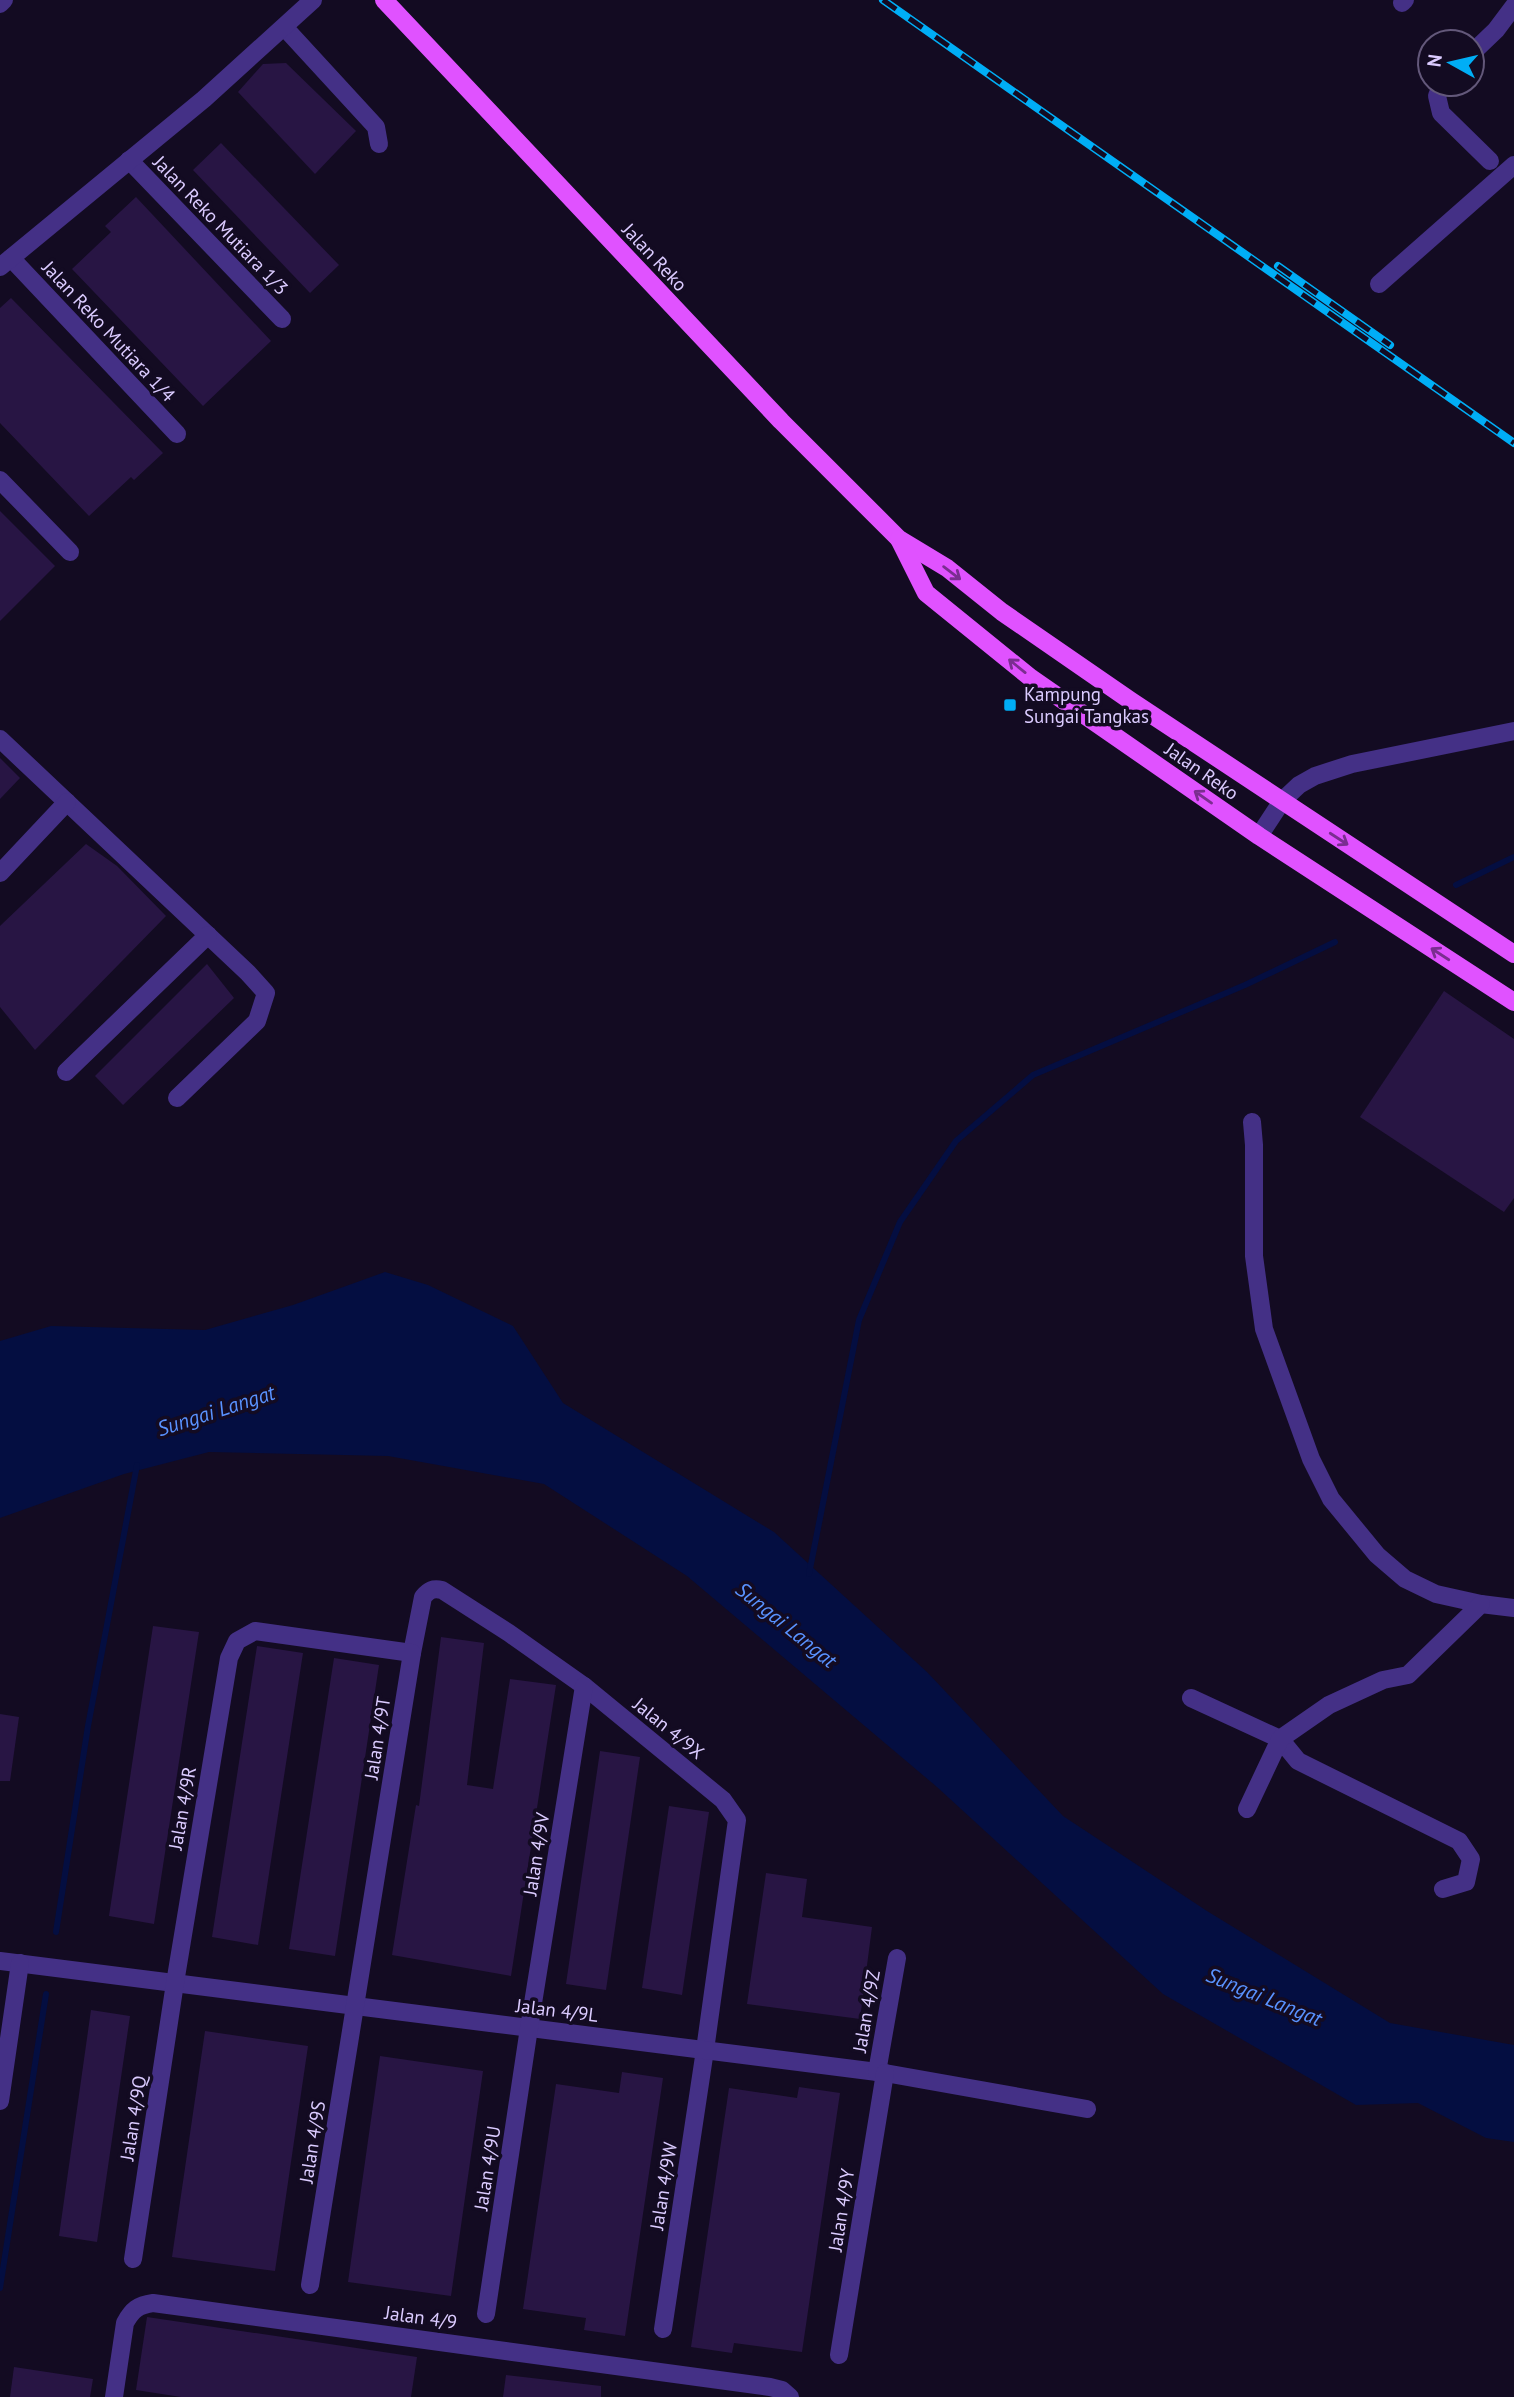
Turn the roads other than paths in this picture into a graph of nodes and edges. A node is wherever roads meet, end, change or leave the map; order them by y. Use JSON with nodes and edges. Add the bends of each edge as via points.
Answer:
{"nodes":[{"id":1,"x":4,"y":0,"type":"edge"},
{"id":2,"x":313,"y":0,"type":"edge"},
{"id":3,"x":384,"y":0,"type":"edge"},
{"id":4,"x":0,"y":4,"type":"edge"},
{"id":5,"x":1514,"y":6,"type":"edge"},
{"id":6,"x":285,"y":28,"type":"junction"},
{"id":7,"x":1486,"y":40,"type":"edge"},
{"id":8,"x":1437,"y":98,"type":"edge"},
{"id":9,"x":379,"y":144,"type":"dead end"},
{"id":10,"x":129,"y":160,"type":"junction"},
{"id":11,"x":1490,"y":160,"type":"dead end"},
{"id":12,"x":1514,"y":165,"type":"edge"},
{"id":13,"x":5,"y":262,"type":"edge"},
{"id":14,"x":1379,"y":284,"type":"dead end"},
{"id":15,"x":282,"y":319,"type":"dead end"},
{"id":16,"x":177,"y":434,"type":"dead end"},
{"id":17,"x":0,"y":480,"type":"edge"},
{"id":18,"x":899,"y":539,"type":"junction"},
{"id":19,"x":70,"y":552,"type":"dead end"},
{"id":20,"x":1514,"y":731,"type":"edge"},
{"id":21,"x":0,"y":739,"type":"edge"},
{"id":22,"x":67,"y":802,"type":"junction"},
{"id":23,"x":1282,"y":802,"type":"junction"},
{"id":24,"x":1259,"y":836,"type":"junction"},
{"id":25,"x":0,"y":873,"type":"edge"},
{"id":26,"x":208,"y":935,"type":"junction"},
{"id":27,"x":1514,"y":954,"type":"edge"},
{"id":28,"x":1514,"y":1002,"type":"edge"},
{"id":29,"x":66,"y":1072,"type":"dead end"},
{"id":30,"x":177,"y":1098,"type":"dead end"},
{"id":31,"x":1252,"y":1122,"type":"dead end"},
{"id":32,"x":1480,"y":1604,"type":"junction"},
{"id":33,"x":1514,"y":1608,"type":"edge"},
{"id":34,"x":412,"y":1653,"type":"junction"},
{"id":35,"x":584,"y":1686,"type":"junction"},
{"id":36,"x":1191,"y":1698,"type":"dead end"},
{"id":37,"x":1280,"y":1740,"type":"junction"},
{"id":38,"x":1247,"y":1809,"type":"dead end"},
{"id":39,"x":1443,"y":1889,"type":"dead end"},
{"id":40,"x":897,"y":1958,"type":"dead end"},
{"id":41,"x":0,"y":1961,"type":"edge"},
{"id":42,"x":20,"y":1964,"type":"junction"},
{"id":43,"x":175,"y":1983,"type":"junction"},
{"id":44,"x":355,"y":2006,"type":"junction"},
{"id":45,"x":529,"y":2028,"type":"junction"},
{"id":46,"x":705,"y":2050,"type":"junction"},
{"id":47,"x":881,"y":2072,"type":"junction"},
{"id":48,"x":0,"y":2101,"type":"edge"},
{"id":49,"x":1087,"y":2109,"type":"dead end"},
{"id":50,"x":133,"y":2259,"type":"dead end"},
{"id":51,"x":310,"y":2285,"type":"dead end"},
{"id":52,"x":486,"y":2314,"type":"dead end"},
{"id":53,"x":663,"y":2329,"type":"dead end"},
{"id":54,"x":839,"y":2355,"type":"dead end"},
{"id":55,"x":114,"y":2397,"type":"edge"},
{"id":56,"x":790,"y":2397,"type":"edge"}],
"edges":[{"from":1,"to":4,"type":"street"},
{"from":2,"to":6,"type":"street"},
{"from":3,"to":18,"type":"main road","name":"Jalan Reko","via":[[781,421]]},
{"from":5,"to":7,"type":"street"},
{"from":6,"to":9,"type":"street","via":[[376,127]]},
{"from":6,"to":10,"type":"street"},
{"from":8,"to":11,"type":"street","via":[[1441,113]]},
{"from":10,"to":13,"type":"street"},
{"from":10,"to":15,"type":"street","name":"Jalan Reko Mutiara 1/3"},
{"from":12,"to":14,"type":"street"},
{"from":13,"to":16,"type":"street","name":"Jalan Reko Mutiara 1/4"},
{"from":17,"to":19,"type":"street"},
{"from":18,"to":23,"type":"main road","name":"Jalan Reko","one_way":true},
{"from":24,"to":18,"type":"main road","name":"Jalan Reko","one_way":true,"via":[[1031,678],[926,593]]},
{"from":20,"to":23,"type":"street","via":[[1332,769],[1298,785]]},
{"from":21,"to":22,"type":"street"},
{"from":22,"to":25,"type":"street"},
{"from":22,"to":26,"type":"street"},
{"from":23,"to":24,"type":"street"},
{"from":23,"to":27,"type":"main road","name":"Jalan Reko","one_way":true},
{"from":28,"to":24,"type":"main road","name":"Jalan Reko","one_way":true},
{"from":26,"to":29,"type":"street"},
{"from":26,"to":30,"type":"street","via":[[266,993],[257,1021]]},
{"from":31,"to":32,"type":"street","via":[[1254,1256],[1264,1329],[1311,1459],[1331,1499],[1377,1555],[1405,1579],[1436,1594]]},
{"from":32,"to":33,"type":"street"},
{"from":32,"to":37,"type":"street","via":[[1408,1675],[1383,1680],[1329,1705]]},
{"from":34,"to":35,"type":"street","name":"Jalan 4/9X","via":[[423,1597],[435,1588]]},
{"from":34,"to":43,"type":"street","name":"Jalan 4/9R","via":[[255,1631],[237,1641],[229,1658]]},
{"from":34,"to":44,"type":"street","name":"Jalan 4/9T"},
{"from":35,"to":45,"type":"street","name":"Jalan 4/9V"},
{"from":35,"to":46,"type":"street","name":"Jalan 4/9X","via":[[723,1800],[737,1821]]},
{"from":36,"to":37,"type":"street"},
{"from":37,"to":38,"type":"street"},
{"from":37,"to":39,"type":"street","via":[[1298,1761],[1459,1841],[1471,1859],[1466,1882]]},
{"from":40,"to":47,"type":"street","name":"Jalan 4/9Z"},
{"from":41,"to":42,"type":"street","name":"Jalan 4/9L"},
{"from":42,"to":43,"type":"street","name":"Jalan 4/9L"},
{"from":42,"to":48,"type":"street"},
{"from":43,"to":44,"type":"street","name":"Jalan 4/9L"},
{"from":43,"to":50,"type":"street","name":"Jalan 4/9Q"},
{"from":44,"to":45,"type":"street","name":"Jalan 4/9L"},
{"from":44,"to":51,"type":"street","name":"Jalan 4/9S"},
{"from":45,"to":46,"type":"street","name":"Jalan 4/9L"},
{"from":45,"to":52,"type":"street","name":"Jalan 4/9U"},
{"from":46,"to":47,"type":"street","name":"Jalan 4/9L"},
{"from":46,"to":53,"type":"street","name":"Jalan 4/9W"},
{"from":47,"to":49,"type":"street","name":"Jalan 4/9L"},
{"from":47,"to":54,"type":"street","name":"Jalan 4/9Y"},
{"from":55,"to":56,"type":"street","name":"Jalan 4/9","via":[[125,2323],[139,2305],[153,2303],[770,2387]]}]}
